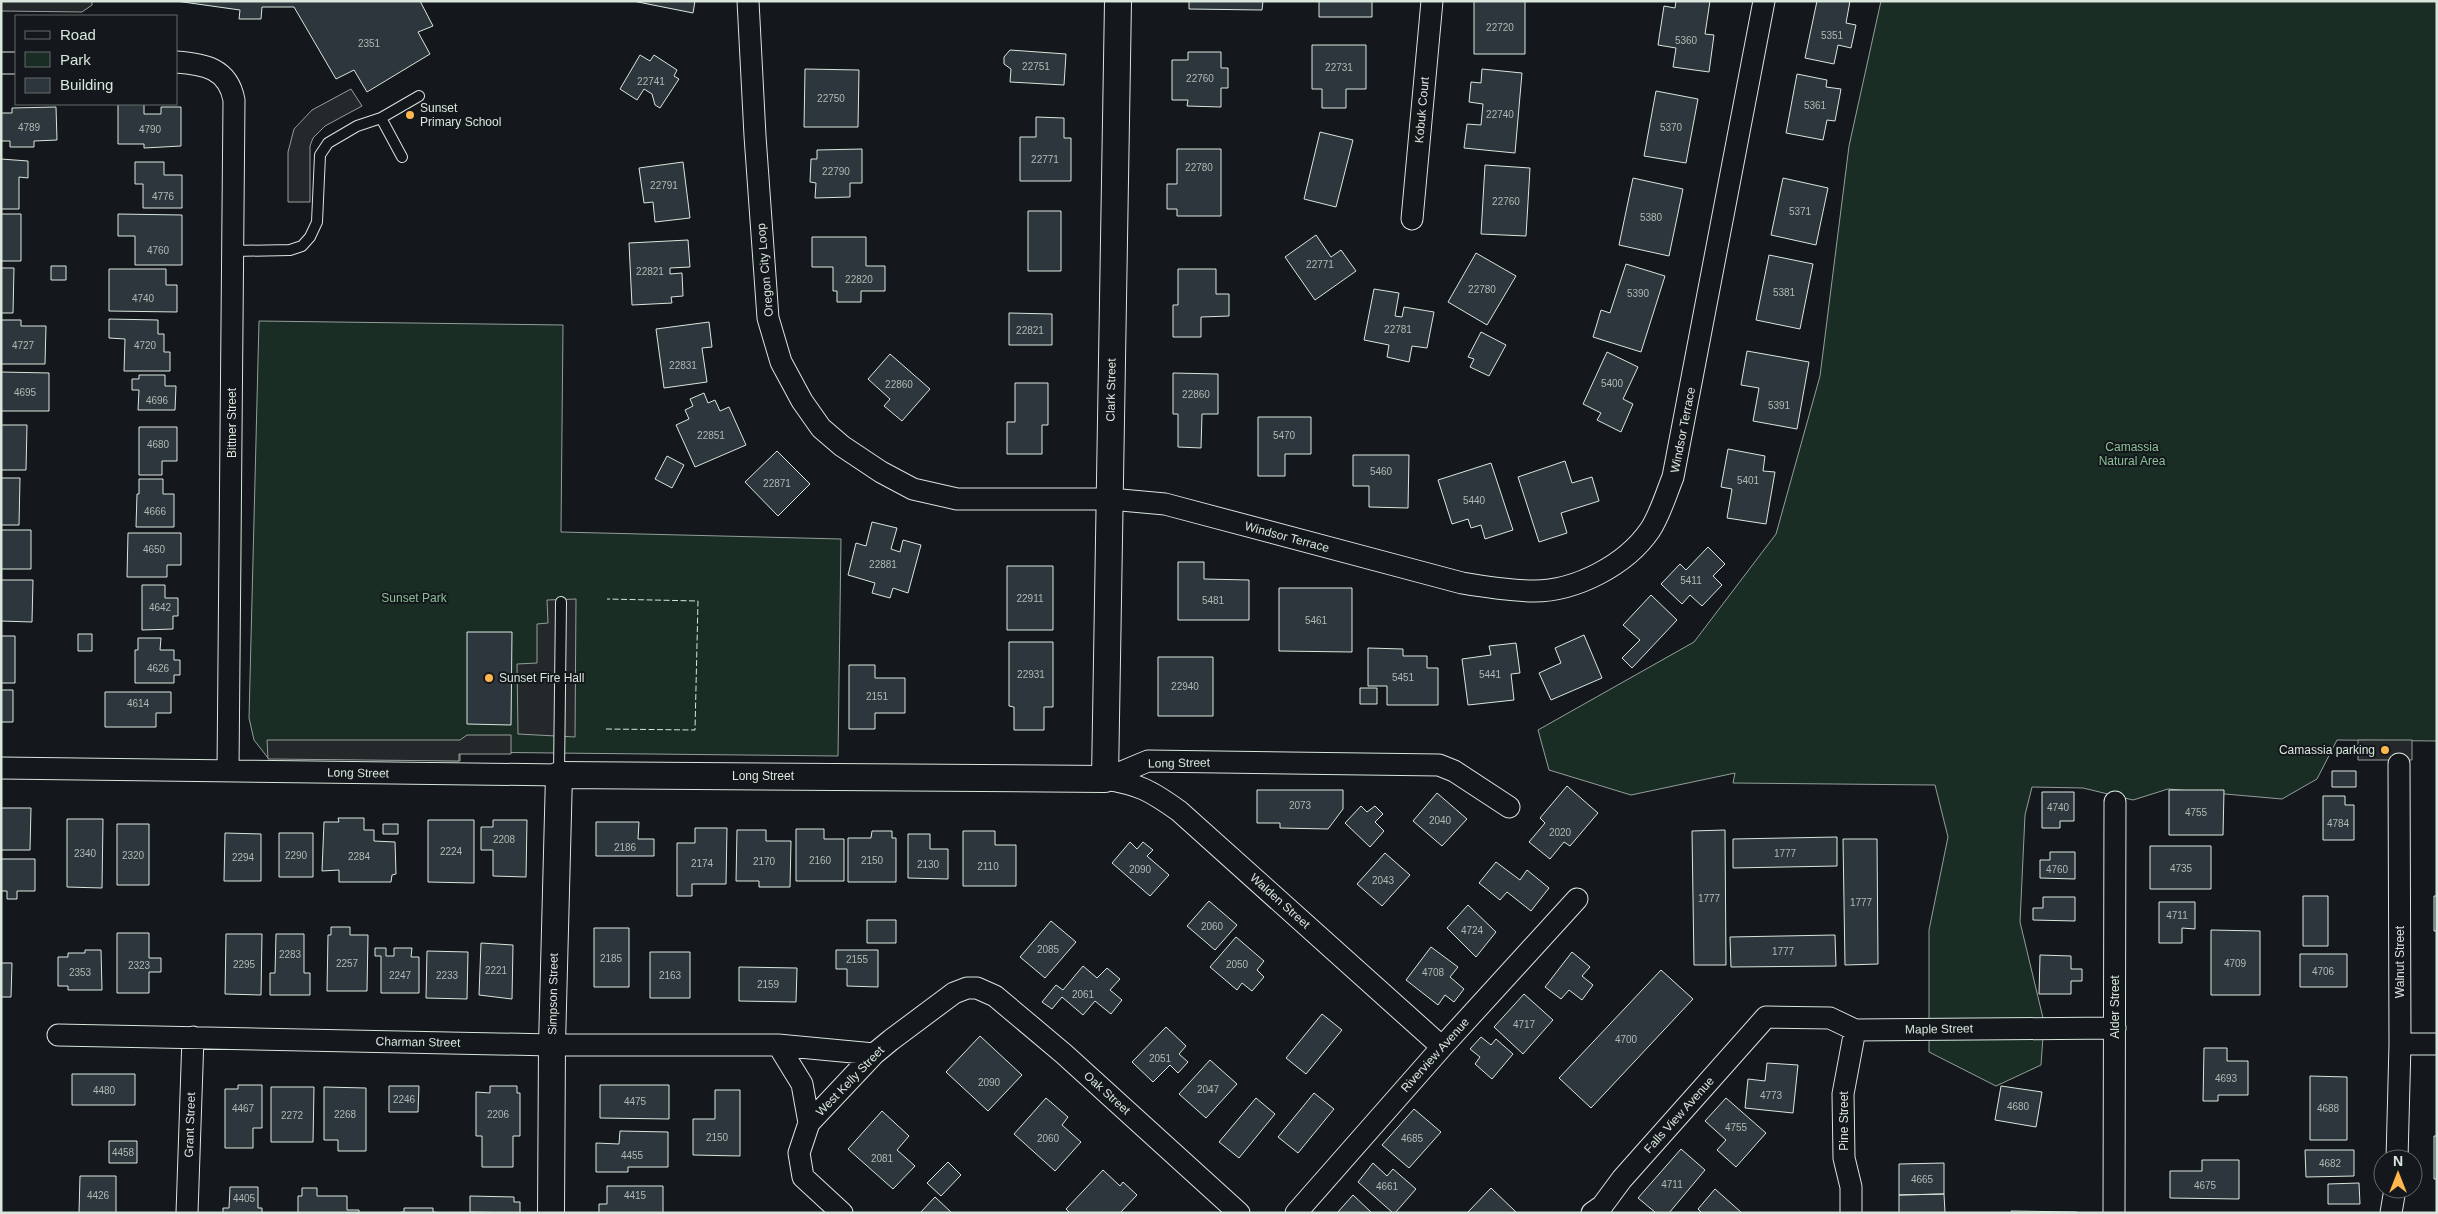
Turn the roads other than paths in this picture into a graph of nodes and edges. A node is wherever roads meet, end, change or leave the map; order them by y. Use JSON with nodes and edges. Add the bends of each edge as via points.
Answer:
{"nodes":[{"id":1,"x":748,"y":1,"type":"edge"},
{"id":2,"x":1118,"y":1,"type":"edge"},
{"id":3,"x":1432,"y":1,"type":"edge"},
{"id":4,"x":1764,"y":1,"type":"edge"},
{"id":5,"x":178,"y":62,"type":"edge"},
{"id":6,"x":1,"y":63,"type":"edge"},
{"id":7,"x":15,"y":63,"type":"edge"},
{"id":8,"x":419,"y":96,"type":"dead end"},
{"id":9,"x":381,"y":118,"type":"junction"},
{"id":10,"x":402,"y":157,"type":"dead end"},
{"id":11,"x":1412,"y":219,"type":"dead end"},
{"id":12,"x":233,"y":251,"type":"junction"},
{"id":13,"x":1110,"y":499,"type":"junction"},
{"id":14,"x":561,"y":602,"type":"dead end"},
{"id":15,"x":2399,"y":764,"type":"dead end"},
{"id":16,"x":1,"y":768,"type":"edge"},
{"id":17,"x":228,"y":771,"type":"junction"},
{"id":18,"x":559,"y":775,"type":"junction"},
{"id":19,"x":1105,"y":779,"type":"junction"},
{"id":20,"x":2115,"y":802,"type":"dead end"},
{"id":21,"x":1509,"y":807,"type":"dead end"},
{"id":22,"x":1577,"y":899,"type":"dead end"},
{"id":23,"x":967,"y":988,"type":"joint"},
{"id":24,"x":1766,"y":1017,"type":"joint"},
{"id":25,"x":2115,"y":1028,"type":"junction"},
{"id":26,"x":1855,"y":1030,"type":"junction"},
{"id":27,"x":58,"y":1035,"type":"dead end"},
{"id":28,"x":193,"y":1037,"type":"junction"},
{"id":29,"x":2400,"y":1044,"type":"junction"},
{"id":30,"x":2437,"y":1044,"type":"edge"},
{"id":31,"x":552,"y":1045,"type":"junction"},
{"id":32,"x":778,"y":1046,"type":"junction"},
{"id":33,"x":1442,"y":1047,"type":"junction"},
{"id":34,"x":874,"y":1054,"type":"junction"},
{"id":35,"x":809,"y":1123,"type":"junction"},
{"id":36,"x":2397,"y":1149,"type":"edge"},
{"id":37,"x":2393,"y":1199,"type":"edge"},
{"id":38,"x":1600,"y":1210,"type":"edge"},
{"id":39,"x":187,"y":1213,"type":"edge"},
{"id":40,"x":551,"y":1213,"type":"edge"},
{"id":41,"x":842,"y":1213,"type":"edge"},
{"id":42,"x":1239,"y":1213,"type":"edge"},
{"id":43,"x":1296,"y":1213,"type":"edge"},
{"id":44,"x":1851,"y":1213,"type":"edge"},
{"id":45,"x":2114,"y":1213,"type":"edge"},
{"id":46,"x":2391,"y":1213,"type":"edge"}],
"edges":[{"from":1,"to":13,"type":"street","name":"Oregon City Loop","via":[[768,318],[781,362],[821,428],[880,472],[913,489],[957,499]]},
{"from":2,"to":13,"type":"street","name":"Clark Street"},
{"from":3,"to":11,"type":"street","name":"Kobuk Court"},
{"from":4,"to":13,"type":"street","name":"Windsor Terrace","via":[[1674,478],[1650,530],[1614,564],[1576,583],[1555,589],[1500,589],[1413,571],[1165,504]]},
{"from":5,"to":12,"type":"street","name":"Bittner Street","via":[[205,65],[224,77],[233,94]]},
{"from":6,"to":7,"type":"street"},
{"from":8,"to":9,"type":"lane"},
{"from":9,"to":10,"type":"lane"},
{"from":9,"to":12,"type":"lane","via":[[357,126],[328,143],[320,155],[317,222],[302,246],[290,250]]},
{"from":12,"to":17,"type":"street","name":"Bittner Street"},
{"from":13,"to":19,"type":"street","name":"Clark Street"},
{"from":14,"to":18,"type":"lane"},
{"from":15,"to":29,"type":"street","name":"Walnut Street"},
{"from":16,"to":17,"type":"street","name":"Long Street"},
{"from":17,"to":18,"type":"street","name":"Long Street"},
{"from":18,"to":19,"type":"street","name":"Long Street"},
{"from":18,"to":31,"type":"street","name":"Simpson Street"},
{"from":19,"to":21,"type":"street","name":"Long Street","via":[[1148,761],[1440,765]]},
{"from":19,"to":33,"type":"street","name":"Walden Street","via":[[1130,782],[1147,789],[1179,811]]},
{"from":20,"to":25,"type":"street","name":"Alder Street"},
{"from":22,"to":33,"type":"street","name":"Riverview Avenue"},
{"from":23,"to":34,"type":"street","name":"West Kelly Street","via":[[932,1008]]},
{"from":23,"to":42,"type":"street","name":"Oak Street","via":[[977,988],[994,996],[1064,1054]]},
{"from":24,"to":26,"type":"street","name":"Maple Street","via":[[1830,1018]]},
{"from":24,"to":38,"type":"street","name":"Falls View Avenue","via":[[1622,1179]]},
{"from":25,"to":26,"type":"street","name":"Maple Street"},
{"from":25,"to":45,"type":"street","name":"Alder Street"},
{"from":26,"to":44,"type":"street","name":"Pine Street","via":[[1843,1094],[1844,1158],[1851,1187]]},
{"from":27,"to":28,"type":"street","name":"Charman Street"},
{"from":28,"to":31,"type":"street","name":"Charman Street"},
{"from":28,"to":39,"type":"street","name":"Grant Street"},
{"from":29,"to":30,"type":"street"},
{"from":29,"to":36,"type":"street","name":"Walnut Street"},
{"from":31,"to":32,"type":"street","name":"Charman Street"},
{"from":31,"to":40,"type":"street","name":"Simpson Street"},
{"from":32,"to":34,"type":"street","name":"Charman Street"},
{"from":32,"to":35,"type":"street","via":[[802,1084]]},
{"from":33,"to":43,"type":"street","name":"Riverview Avenue"},
{"from":34,"to":35,"type":"street","name":"West Kelly Street"},
{"from":35,"to":41,"type":"street","name":"West Kelly Street","via":[[798,1153],[803,1177]]},
{"from":37,"to":46,"type":"street"}]}
